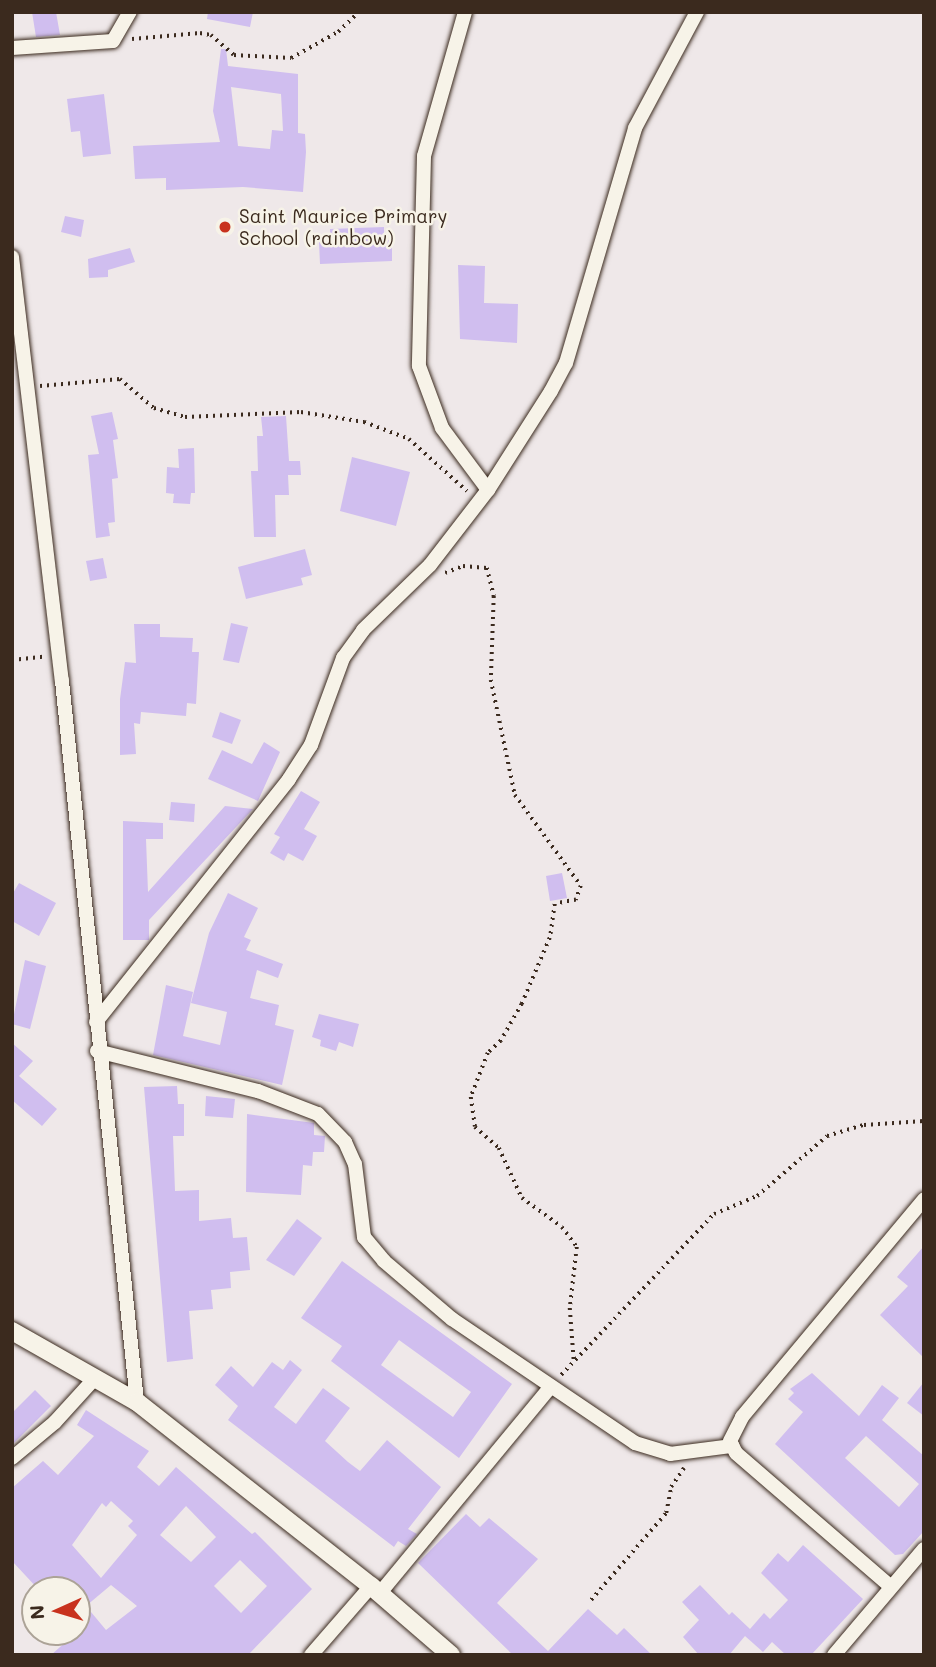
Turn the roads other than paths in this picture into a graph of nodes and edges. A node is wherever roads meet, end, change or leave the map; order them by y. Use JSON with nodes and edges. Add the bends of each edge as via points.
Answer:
{"nodes":[{"id":1,"x":130,"y":12,"type":"edge"},
{"id":2,"x":465,"y":12,"type":"edge"},
{"id":3,"x":697,"y":12,"type":"edge"},
{"id":4,"x":12,"y":48,"type":"edge"},
{"id":5,"x":12,"y":257,"type":"edge"},
{"id":6,"x":484,"y":495,"type":"junction"},
{"id":7,"x":96,"y":1022,"type":"junction"},
{"id":8,"x":97,"y":1051,"type":"junction"},
{"id":9,"x":924,"y":1199,"type":"edge"},
{"id":10,"x":918,"y":1211,"type":"edge"},
{"id":11,"x":12,"y":1331,"type":"edge"},
{"id":12,"x":96,"y":1377,"type":"junction"},
{"id":13,"x":551,"y":1386,"type":"junction"},
{"id":14,"x":136,"y":1402,"type":"junction"},
{"id":15,"x":732,"y":1446,"type":"junction"},
{"id":16,"x":12,"y":1458,"type":"edge"},
{"id":17,"x":924,"y":1549,"type":"edge"},
{"id":18,"x":890,"y":1586,"type":"junction"},
{"id":19,"x":375,"y":1590,"type":"junction"},
{"id":20,"x":311,"y":1655,"type":"edge"},
{"id":21,"x":451,"y":1655,"type":"edge"},
{"id":22,"x":834,"y":1655,"type":"edge"}],
"edges":[{"from":1,"to":4,"type":"street","via":[[113,41]]},
{"from":2,"to":6,"type":"street","via":[[424,156],[419,366],[442,428]]},
{"from":3,"to":6,"type":"street","via":[[635,128],[566,363]]},
{"from":5,"to":7,"type":"street"},
{"from":6,"to":7,"type":"street","via":[[430,565],[363,630],[343,658],[311,745],[289,779]]},
{"from":7,"to":8,"type":"street"},
{"from":8,"to":13,"type":"street","via":[[258,1091],[318,1114],[345,1142],[355,1164],[357,1205],[364,1237],[373,1250],[452,1318]]},
{"from":8,"to":14,"type":"street"},
{"from":9,"to":10,"type":"street"},
{"from":10,"to":15,"type":"street","via":[[742,1416],[732,1429]]},
{"from":11,"to":12,"type":"street"},
{"from":12,"to":14,"type":"street"},
{"from":12,"to":16,"type":"street","via":[[55,1422]]},
{"from":13,"to":15,"type":"street","via":[[644,1447],[670,1454]]},
{"from":13,"to":19,"type":"street"},
{"from":14,"to":19,"type":"street"},
{"from":15,"to":18,"type":"street"},
{"from":17,"to":18,"type":"street"},
{"from":18,"to":22,"type":"street"},
{"from":19,"to":20,"type":"street"},
{"from":19,"to":21,"type":"street"}]}
